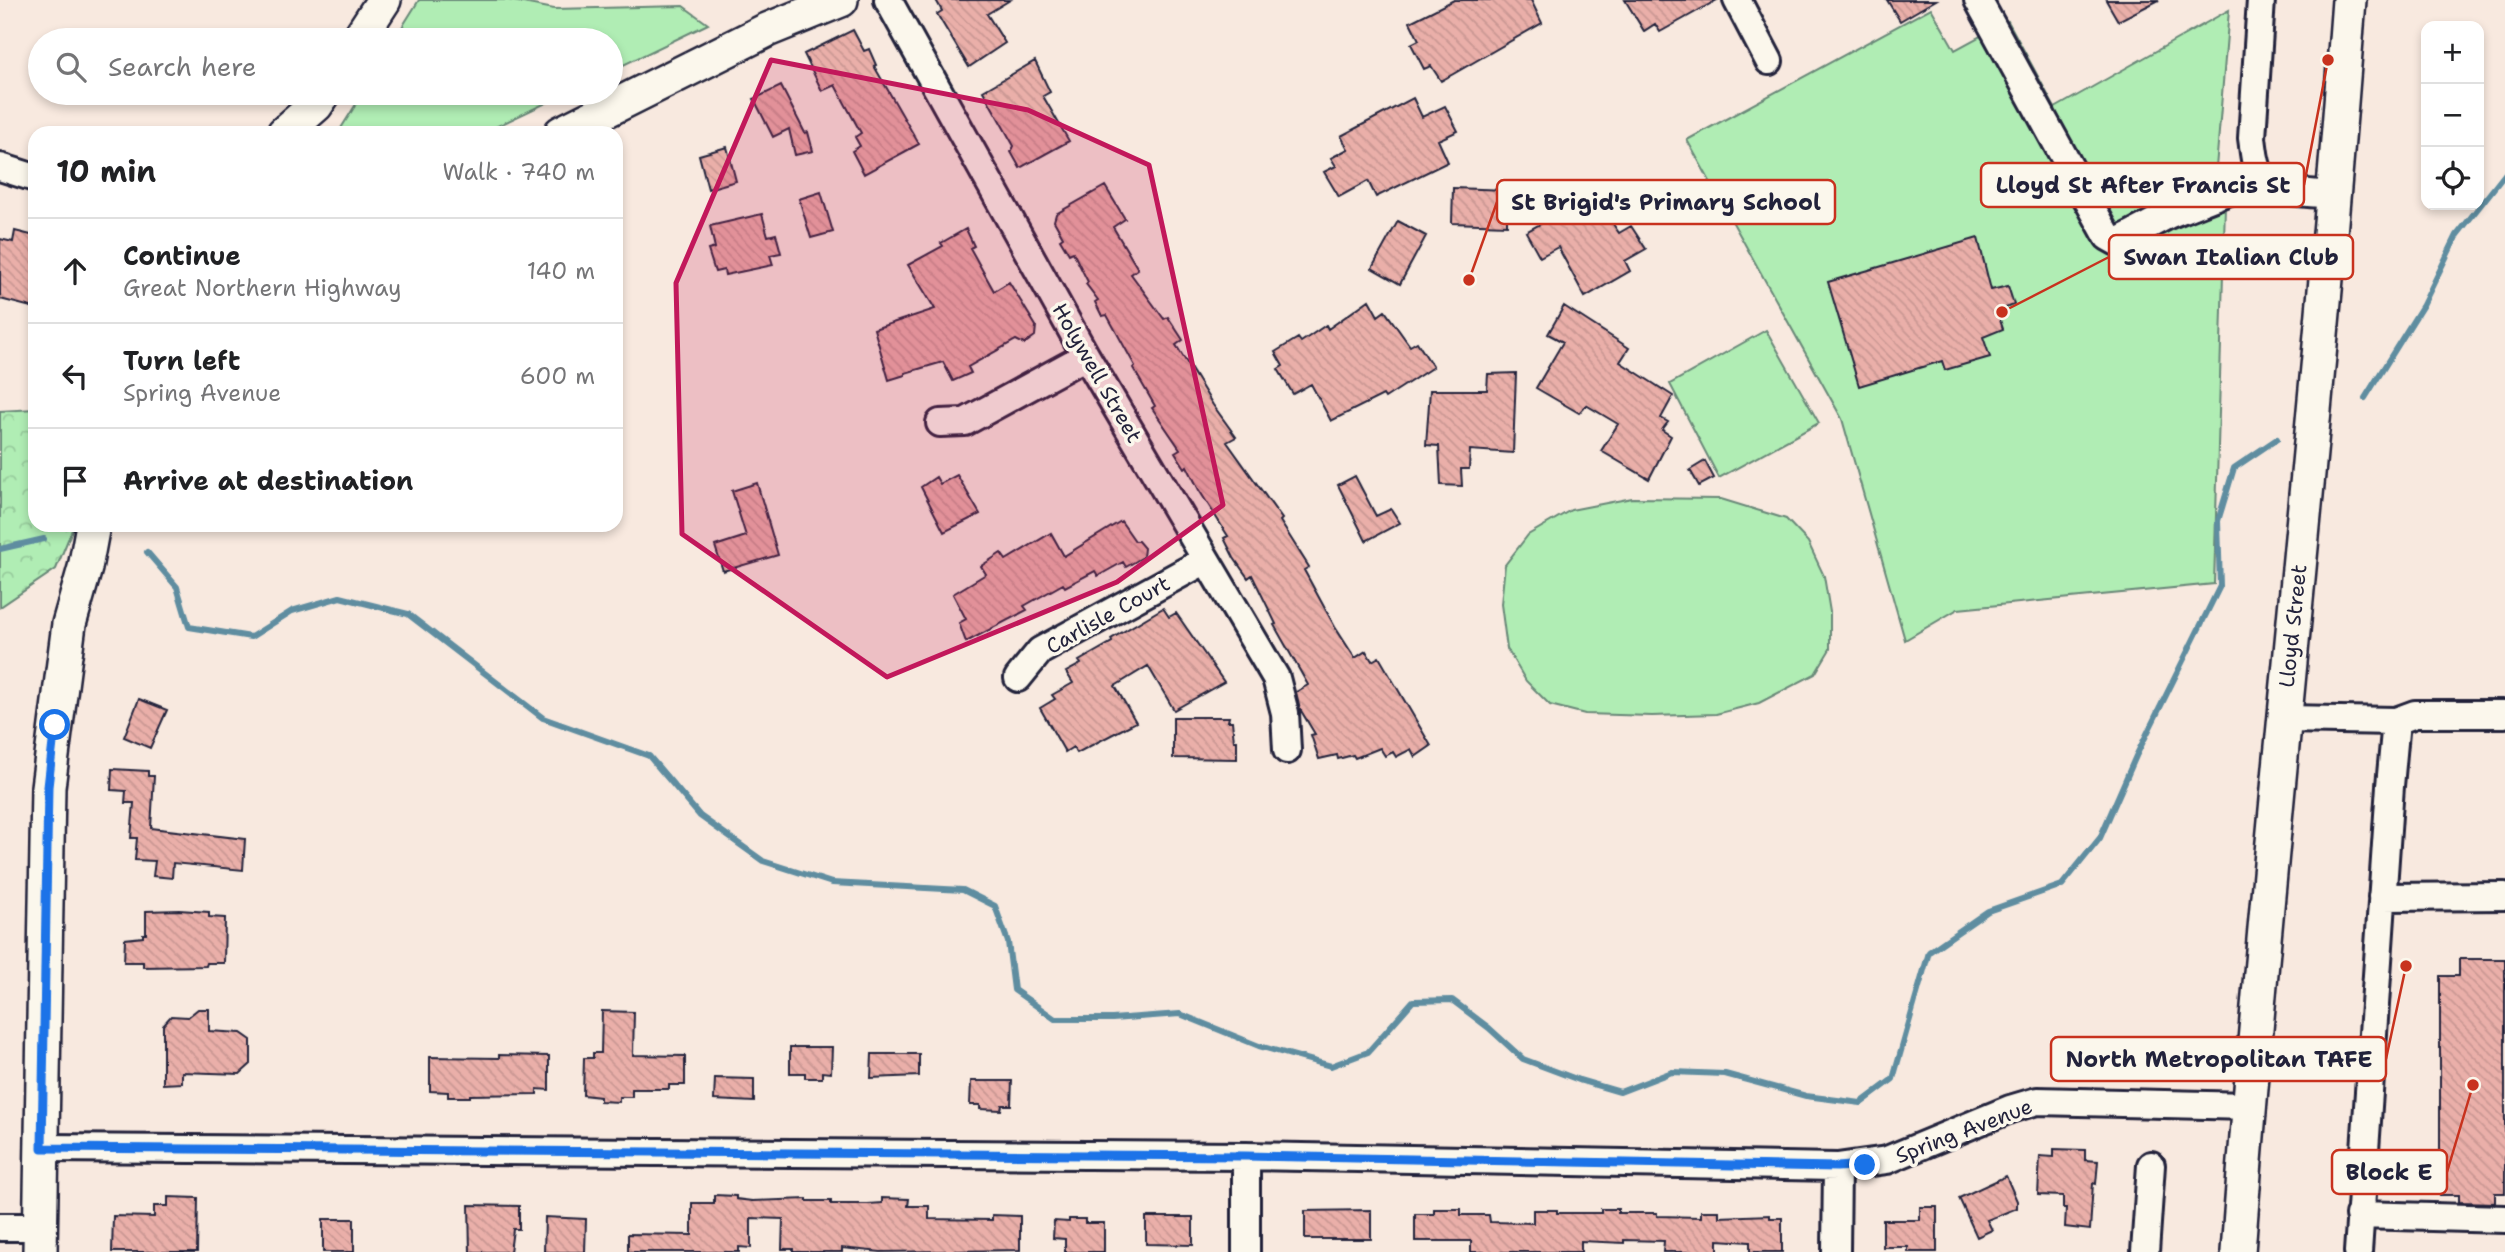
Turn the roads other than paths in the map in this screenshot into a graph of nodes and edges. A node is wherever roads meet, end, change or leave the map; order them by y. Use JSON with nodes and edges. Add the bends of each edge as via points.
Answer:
{"nodes":[{"id":1,"x":384,"y":0,"type":"edge"},
{"id":2,"x":841,"y":0,"type":"edge"},
{"id":3,"x":888,"y":0,"type":"edge"},
{"id":4,"x":1737,"y":0,"type":"edge"},
{"id":5,"x":1978,"y":0,"type":"edge"},
{"id":6,"x":2261,"y":0,"type":"edge"},
{"id":7,"x":2349,"y":0,"type":"edge"},
{"id":8,"x":366,"y":28,"type":"edge"},
{"id":9,"x":1769,"y":61,"type":"dead end"},
{"id":10,"x":623,"y":102,"type":"edge"},
{"id":11,"x":617,"y":105,"type":"edge"},
{"id":12,"x":317,"y":110,"type":"edge"},
{"id":13,"x":294,"y":126,"type":"edge"},
{"id":14,"x":575,"y":126,"type":"edge"},
{"id":15,"x":0,"y":167,"type":"edge"},
{"id":16,"x":28,"y":176,"type":"edge"},
{"id":17,"x":2262,"y":178,"type":"junction"},
{"id":18,"x":2335,"y":195,"type":"junction"},
{"id":19,"x":1086,"y":356,"type":"junction"},
{"id":20,"x":940,"y":422,"type":"dead end"},
{"id":21,"x":92,"y":532,"type":"edge"},
{"id":22,"x":1206,"y":560,"type":"junction"},
{"id":23,"x":1018,"y":678,"type":"dead end"},
{"id":24,"x":2505,"y":714,"type":"edge"},
{"id":25,"x":2284,"y":719,"type":"junction"},
{"id":26,"x":2396,"y":721,"type":"junction"},
{"id":27,"x":1287,"y":750,"type":"dead end"},
{"id":28,"x":2505,"y":896,"type":"edge"},
{"id":29,"x":2382,"y":897,"type":"junction"},
{"id":30,"x":2249,"y":1106,"type":"junction"},
{"id":31,"x":42,"y":1148,"type":"junction"},
{"id":32,"x":1246,"y":1156,"type":"junction"},
{"id":33,"x":2151,"y":1165,"type":"dead end"},
{"id":34,"x":1837,"y":1167,"type":"junction"},
{"id":35,"x":2359,"y":1215,"type":"junction"},
{"id":36,"x":2505,"y":1219,"type":"edge"},
{"id":37,"x":0,"y":1227,"type":"edge"},
{"id":38,"x":40,"y":1239,"type":"edge"},
{"id":39,"x":1246,"y":1252,"type":"edge"},
{"id":40,"x":1836,"y":1252,"type":"edge"},
{"id":41,"x":2145,"y":1252,"type":"edge"},
{"id":42,"x":2238,"y":1252,"type":"edge"},
{"id":43,"x":2358,"y":1252,"type":"edge"}],
"edges":[{"from":1,"to":8,"type":"main road"},
{"from":2,"to":10,"type":"main road","via":[[767,30]]},
{"from":3,"to":19,"type":"street","name":"Holywell Street"},
{"from":4,"to":9,"type":"street"},
{"from":5,"to":17,"type":"street","via":[[2108,237],[2117,242],[2168,215]]},
{"from":6,"to":17,"type":"street","via":[[2252,138]]},
{"from":7,"to":18,"type":"main road","name":"Lloyd Street"},
{"from":11,"to":14,"type":"main road"},
{"from":12,"to":13,"type":"main road"},
{"from":15,"to":16,"type":"street"},
{"from":17,"to":18,"type":"street","via":[[2286,190]]},
{"from":18,"to":25,"type":"main road","name":"Lloyd Street"},
{"from":19,"to":20,"type":"street","via":[[965,422]]},
{"from":19,"to":22,"type":"street","name":"Holywell Street"},
{"from":21,"to":31,"type":"main road","via":[[69,624],[48,787]]},
{"from":22,"to":23,"type":"street","name":"Carlisle Court","via":[[1041,651]]},
{"from":22,"to":27,"type":"street","name":"Holywell Street","via":[[1276,678],[1285,713]]},
{"from":24,"to":26,"type":"street","via":[[2415,714]]},
{"from":25,"to":26,"type":"street"},
{"from":25,"to":30,"type":"main road","name":"Lloyd Street"},
{"from":26,"to":29,"type":"street"},
{"from":28,"to":29,"type":"street"},
{"from":29,"to":35,"type":"street"},
{"from":30,"to":34,"type":"street","name":"Spring Avenue","via":[[2036,1101],[1887,1160]]},
{"from":30,"to":42,"type":"main road","name":"Lloyd Street"},
{"from":31,"to":32,"type":"street","name":"Spring Avenue"},
{"from":31,"to":38,"type":"main road"},
{"from":32,"to":34,"type":"street","name":"Spring Avenue"},
{"from":32,"to":39,"type":"street"},
{"from":33,"to":41,"type":"street"},
{"from":34,"to":40,"type":"street"},
{"from":35,"to":36,"type":"street"},
{"from":35,"to":43,"type":"street"},
{"from":37,"to":38,"type":"street"}]}
